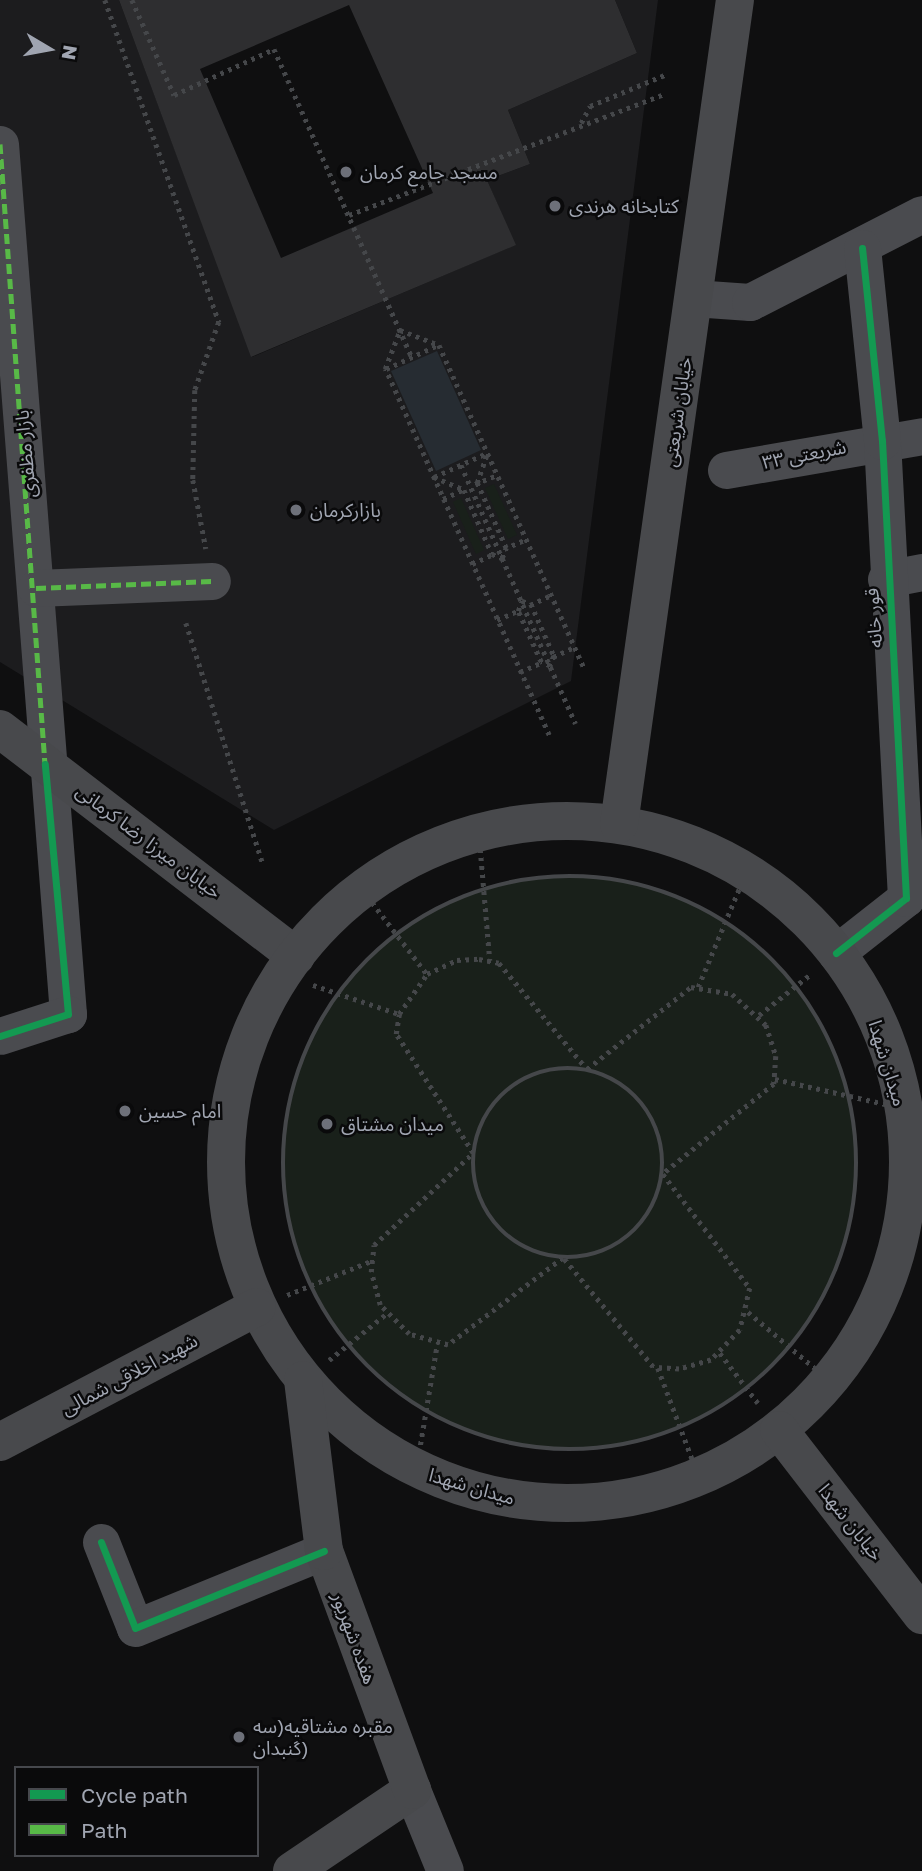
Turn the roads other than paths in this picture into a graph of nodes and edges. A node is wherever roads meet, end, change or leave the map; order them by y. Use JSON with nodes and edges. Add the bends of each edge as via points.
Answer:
{"nodes":[{"id":1,"x":735,"y":0,"type":"edge"},
{"id":2,"x":0,"y":144,"type":"edge"},
{"id":3,"x":922,"y":214,"type":"edge"},
{"id":4,"x":862,"y":248,"type":"junction"},
{"id":5,"x":693,"y":298,"type":"junction"},
{"id":6,"x":922,"y":436,"type":"edge"},
{"id":7,"x":881,"y":440,"type":"junction"},
{"id":8,"x":726,"y":470,"type":"dead end"},
{"id":9,"x":922,"y":572,"type":"edge"},
{"id":10,"x":886,"y":579,"type":"junction"},
{"id":11,"x":212,"y":581,"type":"road end"},
{"id":12,"x":36,"y":588,"type":"junction"},
{"id":13,"x":0,"y":729,"type":"edge"},
{"id":14,"x":45,"y":764,"type":"junction"},
{"id":15,"x":619,"y":824,"type":"junction"},
{"id":16,"x":836,"y":953,"type":"junction"},
{"id":17,"x":289,"y":965,"type":"junction"},
{"id":18,"x":0,"y":1036,"type":"edge"},
{"id":19,"x":908,"y":1090,"type":"edge"},
{"id":20,"x":915,"y":1156,"type":"edge"},
{"id":21,"x":257,"y":1307,"type":"junction"},
{"id":22,"x":303,"y":1380,"type":"junction"},
{"id":23,"x":779,"y":1430,"type":"junction"},
{"id":24,"x":0,"y":1442,"type":"edge"},
{"id":25,"x":101,"y":1542,"type":"dead end"},
{"id":26,"x":324,"y":1551,"type":"junction"},
{"id":27,"x":922,"y":1615,"type":"edge"},
{"id":28,"x":412,"y":1790,"type":"junction"},
{"id":29,"x":292,"y":1871,"type":"edge"},
{"id":30,"x":444,"y":1871,"type":"edge"}],
"edges":[{"from":1,"to":5,"type":"main road","name":"خیابان شریعتی"},
{"from":2,"to":12,"type":"street","name":"بازار مظفری"},
{"from":3,"to":4,"type":"street"},
{"from":4,"to":5,"type":"street","via":[[750,302]]},
{"from":4,"to":7,"type":"street","name":"قور خانه"},
{"from":5,"to":15,"type":"main road","name":"خیابان شریعتی"},
{"from":6,"to":7,"type":"street","name":"شریعتی ۳۳"},
{"from":7,"to":8,"type":"street","name":"شریعتی ۳۳"},
{"from":7,"to":10,"type":"street","name":"قور خانه"},
{"from":9,"to":10,"type":"street"},
{"from":10,"to":16,"type":"street","name":"قور خانه","via":[[906,898]]},
{"from":11,"to":12,"type":"street"},
{"from":12,"to":14,"type":"street","name":"بازار مظفری"},
{"from":13,"to":14,"type":"main road","name":"خیابان میرزا رضا کرمانی"},
{"from":14,"to":17,"type":"main road","name":"خیابان میرزا رضا کرمانی"},
{"from":14,"to":18,"type":"street","name":"بازار مظفری","via":[[68,1014]]},
{"from":15,"to":16,"type":"main road","name":"میدان شهدا","via":[[685,841],[746,872],[795,908]]},
{"from":15,"to":17,"type":"main road","name":"میدان شهدا","via":[[549,821],[479,832],[418,855],[362,890]]},
{"from":16,"to":19,"type":"main road","name":"میدان شهدا","via":[[874,1015]]},
{"from":17,"to":21,"type":"main road","name":"میدان شهدا","via":[[245,1052],[227,1137],[232,1224]]},
{"from":19,"to":20,"type":"main road","name":"میدان شهدا"},
{"from":20,"to":23,"type":"main road","name":"میدان شهدا","via":[[889,1270],[874,1309],[829,1380]]},
{"from":21,"to":22,"type":"main road","name":"میدان شهدا"},
{"from":21,"to":24,"type":"main road","name":"شهید اخلاقی شمالی"},
{"from":22,"to":23,"type":"main road","name":"میدان شهدا","via":[[344,1422],[416,1470],[455,1486],[536,1503],[620,1500],[699,1478]]},
{"from":22,"to":26,"type":"main road","name":"هفده شهریور"},
{"from":23,"to":27,"type":"main road","name":"خیابان شهدا"},
{"from":25,"to":26,"type":"street","via":[[135,1628]]},
{"from":26,"to":28,"type":"main road","name":"هفده شهریور"},
{"from":28,"to":29,"type":"main road"},
{"from":28,"to":30,"type":"street"}]}
